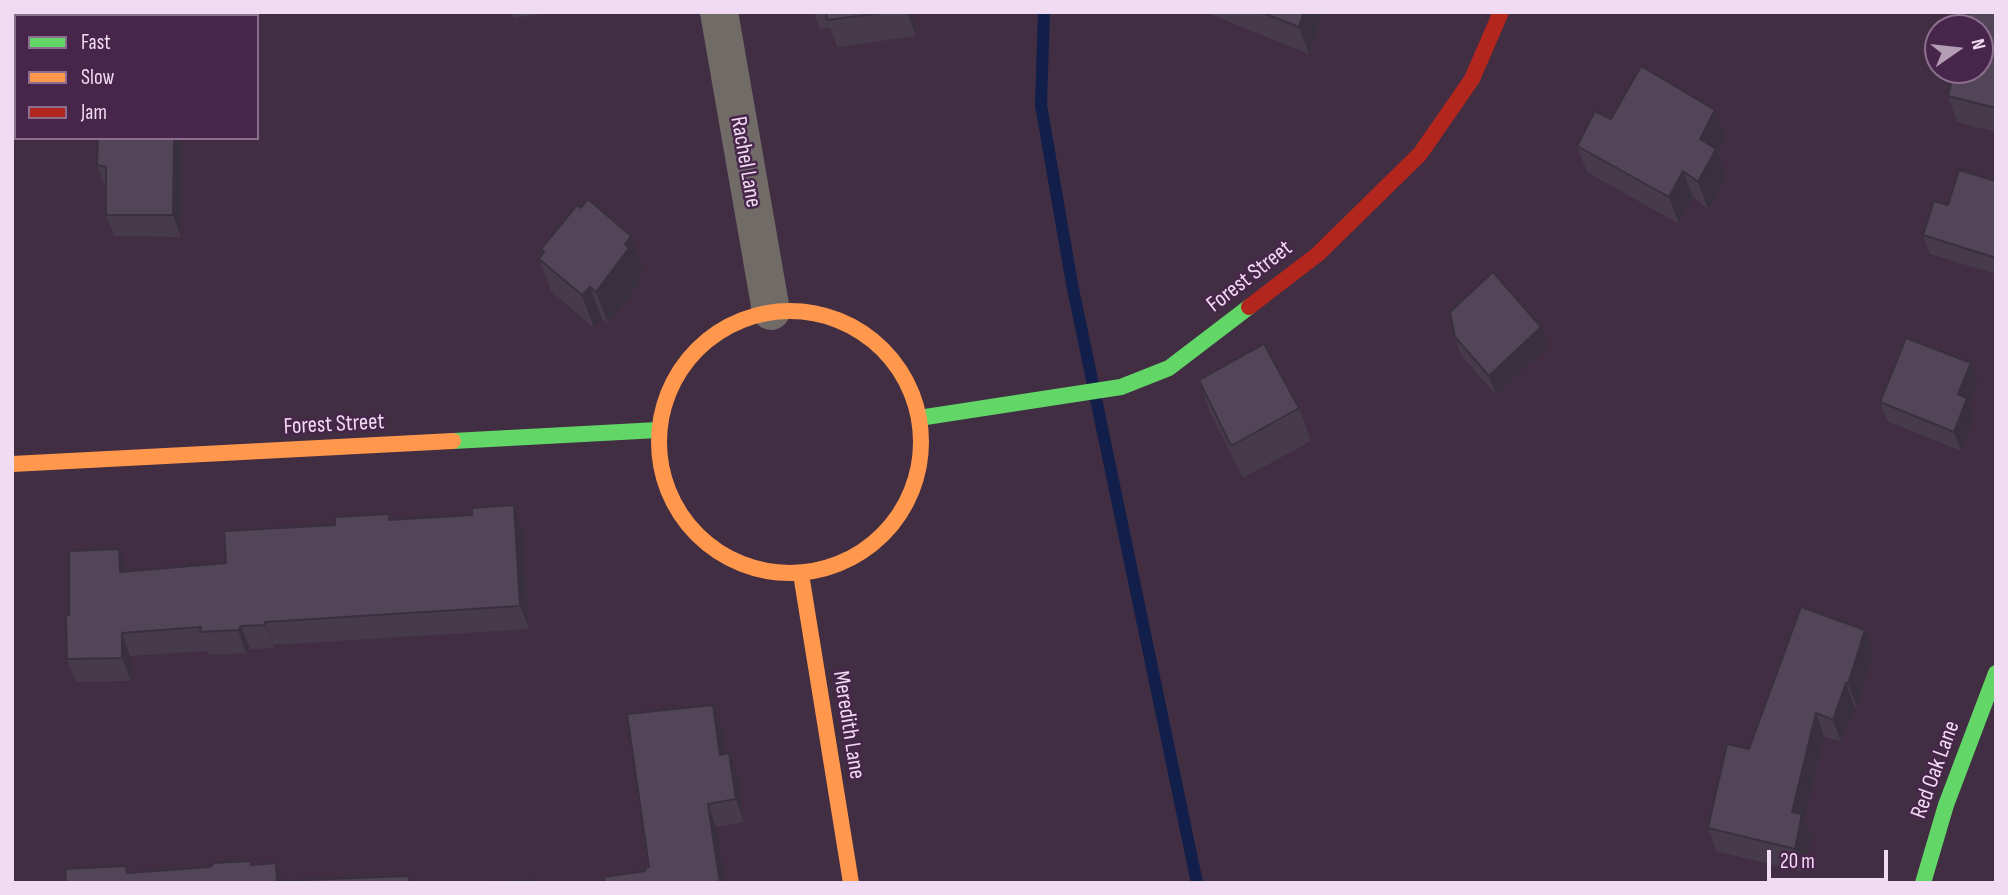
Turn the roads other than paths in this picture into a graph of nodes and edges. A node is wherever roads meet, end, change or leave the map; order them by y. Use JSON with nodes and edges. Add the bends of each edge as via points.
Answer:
{"nodes":[{"id":1,"x":719,"y":12,"type":"edge"},
{"id":2,"x":1501,"y":12,"type":"edge"},
{"id":3,"x":771,"y":311,"type":"junction"},
{"id":4,"x":919,"y":418,"type":"junction"},
{"id":5,"x":659,"y":430,"type":"junction"},
{"id":6,"x":12,"y":464,"type":"edge"},
{"id":7,"x":801,"y":575,"type":"junction"},
{"id":8,"x":1996,"y":673,"type":"edge"},
{"id":9,"x":851,"y":883,"type":"edge"},
{"id":10,"x":1923,"y":883,"type":"edge"}],
"edges":[{"from":1,"to":3,"type":"street","name":"Rachel Lane"},
{"from":2,"to":4,"type":"street","name":"Forest Street","via":[[1472,79],[1420,154],[1318,254],[1169,368],[1121,387]]},
{"from":3,"to":4,"type":"street","via":[[812,312],[849,324],[882,348],[906,380]]},
{"from":3,"to":5,"type":"street","via":[[737,321],[707,339],[683,365],[666,396]]},
{"from":4,"to":7,"type":"street","via":[[921,461],[907,504],[880,539],[844,564]]},
{"from":5,"to":6,"type":"street","name":"Forest Street"},
{"from":5,"to":7,"type":"street","via":[[662,477],[682,518],[714,551],[755,570]]},
{"from":7,"to":9,"type":"street","name":"Meredith Lane"},
{"from":8,"to":10,"type":"street","name":"Red Oak Lane","via":[[1946,805]]}]}
